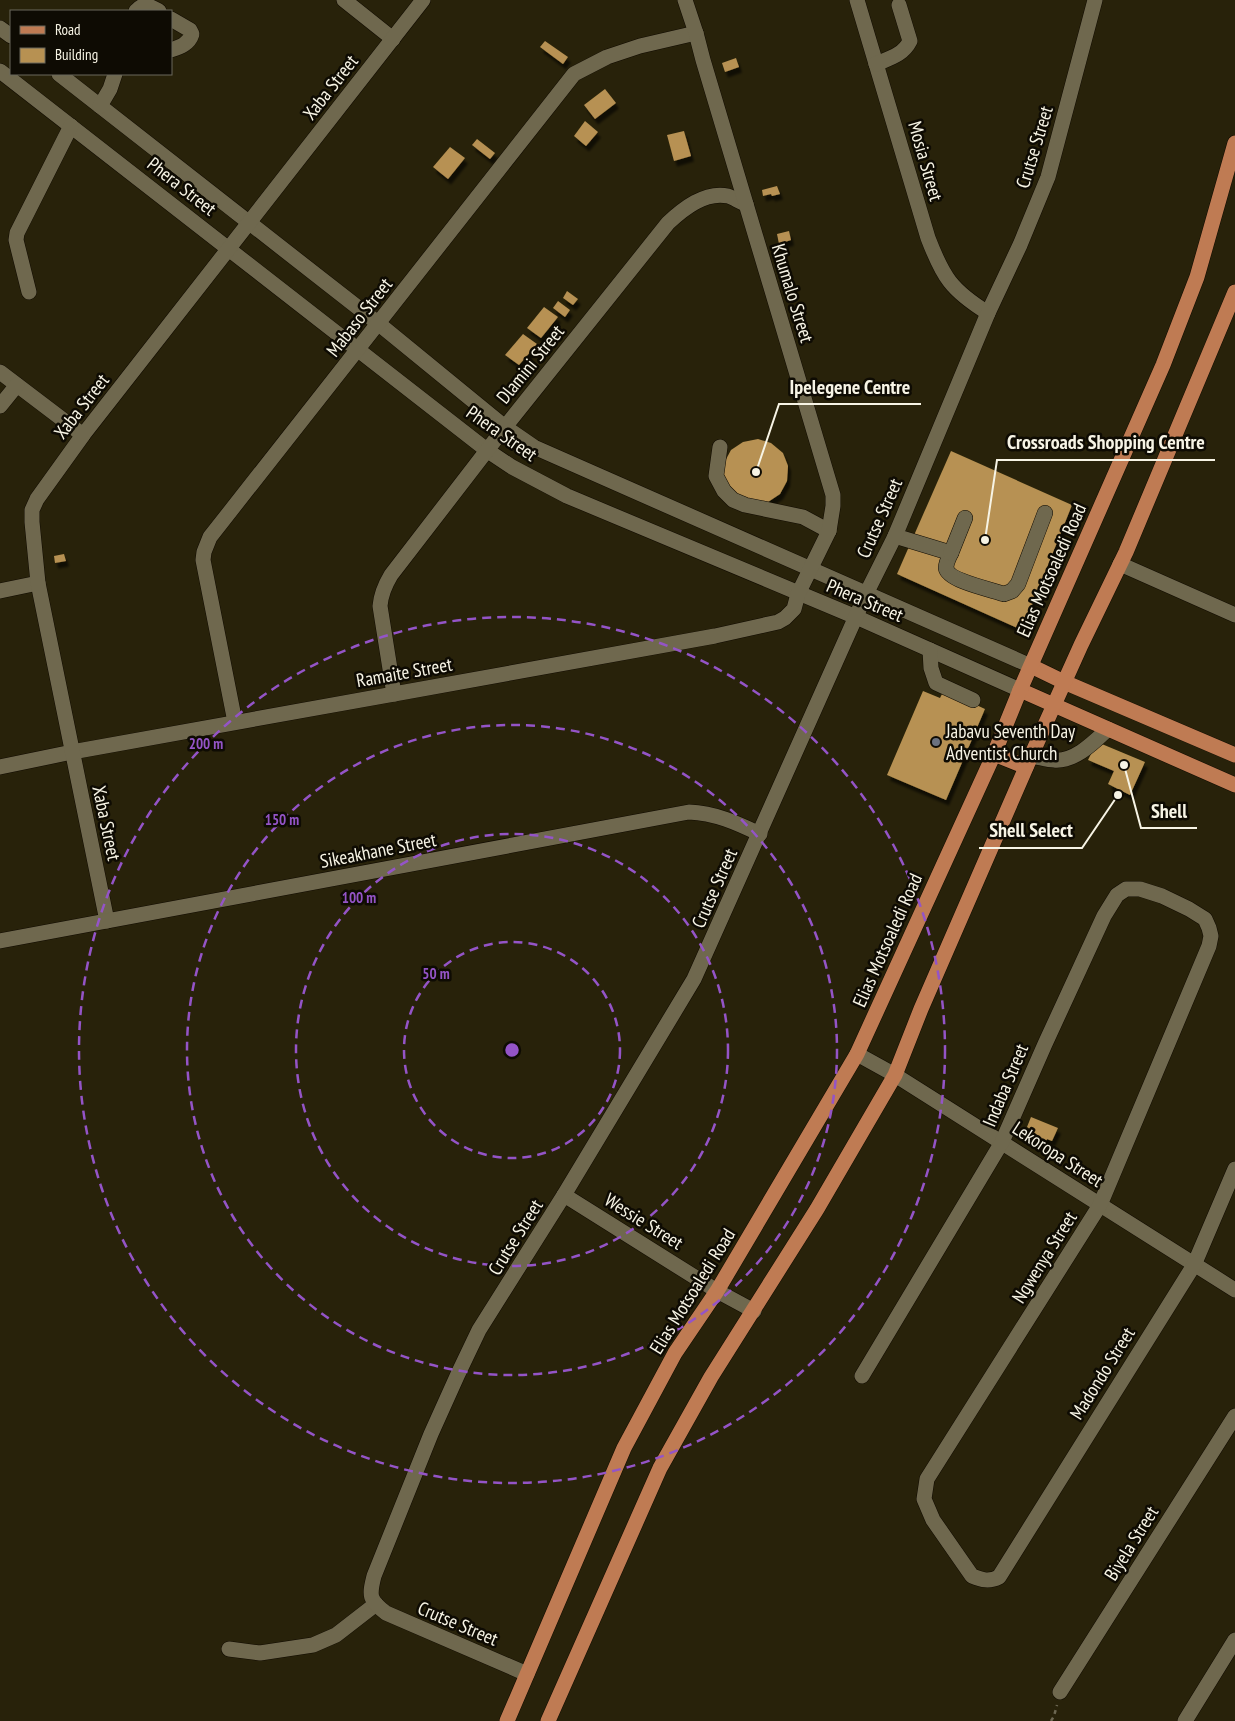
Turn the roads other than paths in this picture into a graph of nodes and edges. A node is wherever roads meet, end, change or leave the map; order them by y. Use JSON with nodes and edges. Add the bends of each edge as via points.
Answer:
{"nodes":[{"id":1,"x":344,"y":0,"type":"edge"},
{"id":2,"x":423,"y":0,"type":"edge"},
{"id":3,"x":685,"y":0,"type":"edge"},
{"id":4,"x":857,"y":0,"type":"edge"},
{"id":5,"x":1095,"y":0,"type":"edge"},
{"id":6,"x":899,"y":5,"type":"dead end"},
{"id":7,"x":137,"y":10,"type":"edge"},
{"id":8,"x":157,"y":10,"type":"edge"},
{"id":9,"x":172,"y":20,"type":"edge"},
{"id":10,"x":696,"y":33,"type":"junction"},
{"id":11,"x":393,"y":39,"type":"junction"},
{"id":12,"x":172,"y":50,"type":"edge"},
{"id":13,"x":876,"y":64,"type":"junction"},
{"id":14,"x":0,"y":71,"type":"edge"},
{"id":15,"x":60,"y":75,"type":"edge"},
{"id":16,"x":117,"y":75,"type":"edge"},
{"id":17,"x":100,"y":106,"type":"junction"},
{"id":18,"x":71,"y":126,"type":"junction"},
{"id":19,"x":1235,"y":143,"type":"edge"},
{"id":20,"x":746,"y":204,"type":"junction"},
{"id":21,"x":250,"y":223,"type":"junction"},
{"id":22,"x":230,"y":248,"type":"junction"},
{"id":23,"x":29,"y":292,"type":"dead end"},
{"id":24,"x":1235,"y":292,"type":"edge"},
{"id":25,"x":988,"y":313,"type":"junction"},
{"id":26,"x":379,"y":324,"type":"junction"},
{"id":27,"x":358,"y":350,"type":"junction"},
{"id":28,"x":0,"y":372,"type":"edge"},
{"id":29,"x":18,"y":385,"type":"junction"},
{"id":30,"x":0,"y":406,"type":"edge"},
{"id":31,"x":505,"y":427,"type":"junction"},
{"id":32,"x":83,"y":435,"type":"junction"},
{"id":33,"x":720,"y":447,"type":"dead end"},
{"id":34,"x":488,"y":451,"type":"junction"},
{"id":35,"x":1045,"y":513,"type":"dead end"},
{"id":36,"x":966,"y":518,"type":"dead end"},
{"id":37,"x":828,"y":531,"type":"junction"},
{"id":38,"x":895,"y":536,"type":"junction"},
{"id":39,"x":951,"y":553,"type":"junction"},
{"id":40,"x":1120,"y":564,"type":"junction"},
{"id":41,"x":810,"y":568,"type":"junction"},
{"id":42,"x":38,"y":583,"type":"junction"},
{"id":43,"x":0,"y":591,"type":"edge"},
{"id":44,"x":798,"y":594,"type":"junction"},
{"id":45,"x":866,"y":594,"type":"junction"},
{"id":46,"x":1235,"y":614,"type":"edge"},
{"id":47,"x":856,"y":617,"type":"junction"},
{"id":48,"x":930,"y":650,"type":"junction"},
{"id":49,"x":1031,"y":666,"type":"junction"},
{"id":50,"x":1064,"y":682,"type":"junction"},
{"id":51,"x":1020,"y":690,"type":"junction"},
{"id":52,"x":394,"y":694,"type":"junction"},
{"id":53,"x":972,"y":700,"type":"dead end"},
{"id":54,"x":1053,"y":705,"type":"junction"},
{"id":55,"x":235,"y":722,"type":"junction"},
{"id":56,"x":1108,"y":729,"type":"junction"},
{"id":57,"x":1173,"y":729,"type":"junction"},
{"id":58,"x":72,"y":752,"type":"junction"},
{"id":59,"x":1163,"y":753,"type":"junction"},
{"id":60,"x":994,"y":754,"type":"junction"},
{"id":61,"x":1235,"y":755,"type":"edge"},
{"id":62,"x":1029,"y":761,"type":"junction"},
{"id":63,"x":0,"y":767,"type":"edge"},
{"id":64,"x":1235,"y":785,"type":"edge"},
{"id":65,"x":760,"y":834,"type":"junction"},
{"id":66,"x":107,"y":921,"type":"junction"},
{"id":67,"x":1210,"y":928,"type":"joint"},
{"id":68,"x":0,"y":941,"type":"edge"},
{"id":69,"x":857,"y":1054,"type":"junction"},
{"id":70,"x":895,"y":1075,"type":"junction"},
{"id":71,"x":1002,"y":1142,"type":"junction"},
{"id":72,"x":1235,"y":1169,"type":"edge"},
{"id":73,"x":564,"y":1195,"type":"junction"},
{"id":74,"x":1100,"y":1205,"type":"junction"},
{"id":75,"x":1194,"y":1265,"type":"junction"},
{"id":76,"x":717,"y":1290,"type":"junction"},
{"id":77,"x":1235,"y":1290,"type":"edge"},
{"id":78,"x":754,"y":1311,"type":"junction"},
{"id":79,"x":862,"y":1376,"type":"dead end"},
{"id":80,"x":1235,"y":1416,"type":"edge"},
{"id":81,"x":983,"y":1580,"type":"joint"},
{"id":82,"x":376,"y":1604,"type":"junction"},
{"id":83,"x":1234,"y":1644,"type":"edge"},
{"id":84,"x":229,"y":1649,"type":"dead end"},
{"id":85,"x":528,"y":1674,"type":"junction"},
{"id":86,"x":1060,"y":1692,"type":"dead end"},
{"id":87,"x":507,"y":1721,"type":"edge"},
{"id":88,"x":548,"y":1721,"type":"edge"},
{"id":89,"x":1185,"y":1721,"type":"edge"}],
"edges":[{"from":1,"to":11,"type":"street"},
{"from":2,"to":11,"type":"street","name":"Xaba Street"},
{"from":3,"to":10,"type":"street","name":"Khumalo Street"},
{"from":4,"to":13,"type":"street","name":"Mosia Street"},
{"from":5,"to":25,"type":"street","name":"Crutse Street","via":[[1048,177]]},
{"from":6,"to":13,"type":"street","via":[[910,41],[901,54]]},
{"from":7,"to":8,"type":"street","via":[[144,5]]},
{"from":9,"to":12,"type":"street","via":[[192,34],[187,43]]},
{"from":10,"to":20,"type":"street","name":"Khumalo Street"},
{"from":10,"to":26,"type":"street","name":"Mabaso Street","via":[[607,57],[574,74]]},
{"from":11,"to":21,"type":"street","name":"Xaba Street"},
{"from":13,"to":25,"type":"street","name":"Mosia Street","via":[[934,256],[958,291]]},
{"from":14,"to":18,"type":"street","name":"Phera Street"},
{"from":15,"to":17,"type":"street","name":"Phera Street"},
{"from":16,"to":17,"type":"street"},
{"from":17,"to":21,"type":"street","name":"Phera Street"},
{"from":18,"to":22,"type":"street","name":"Phera Street"},
{"from":18,"to":23,"type":"street","via":[[17,233]]},
{"from":19,"to":49,"type":"main road","name":"Elias Motsoaledi Road","via":[[1197,277],[1163,366]]},
{"from":20,"to":31,"type":"street","name":"Dlamini Street","via":[[727,196],[708,197],[688,207],[668,223]]},
{"from":20,"to":37,"type":"street","name":"Khumalo Street","via":[[833,495],[834,506]]},
{"from":21,"to":22,"type":"street","name":"Xaba Street"},
{"from":21,"to":26,"type":"street","name":"Phera Street"},
{"from":22,"to":27,"type":"street","name":"Phera Street"},
{"from":22,"to":32,"type":"street","name":"Xaba Street"},
{"from":24,"to":40,"type":"main road"},
{"from":25,"to":38,"type":"street","name":"Crutse Street"},
{"from":26,"to":27,"type":"street","name":"Mabaso Street"},
{"from":26,"to":31,"type":"street","name":"Phera Street"},
{"from":27,"to":34,"type":"street","name":"Phera Street"},
{"from":27,"to":55,"type":"street","name":"Mabaso Street","via":[[216,529],[204,552]]},
{"from":28,"to":29,"type":"street"},
{"from":29,"to":30,"type":"street"},
{"from":29,"to":32,"type":"street"},
{"from":31,"to":34,"type":"street","name":"Dlamini Street"},
{"from":31,"to":41,"type":"street","name":"Phera Street","via":[[534,448]]},
{"from":32,"to":42,"type":"street","name":"Xaba Street","via":[[46,484],[32,510]]},
{"from":33,"to":37,"type":"street","via":[[716,476],[733,500],[803,517]]},
{"from":34,"to":44,"type":"street","name":"Phera Street","via":[[566,496]]},
{"from":34,"to":52,"type":"street","name":"Dlamini Street","via":[[384,587],[380,606]]},
{"from":35,"to":39,"type":"street","via":[[1018,584],[1012,591],[1004,594],[956,579],[946,567]]},
{"from":36,"to":39,"type":"street"},
{"from":37,"to":41,"type":"street","name":"Khumalo Street"},
{"from":38,"to":39,"type":"street"},
{"from":38,"to":45,"type":"street","name":"Crutse Street"},
{"from":40,"to":46,"type":"street"},
{"from":40,"to":50,"type":"main road"},
{"from":41,"to":44,"type":"street","name":"Khumalo Street"},
{"from":41,"to":45,"type":"street","name":"Phera Street"},
{"from":42,"to":43,"type":"street"},
{"from":42,"to":58,"type":"street","name":"Xaba Street"},
{"from":44,"to":47,"type":"street","name":"Phera Street"},
{"from":44,"to":52,"type":"street","name":"Ramaite Street","via":[[790,614],[769,625]]},
{"from":45,"to":47,"type":"street","name":"Crutse Street"},
{"from":45,"to":49,"type":"street","name":"Phera Street"},
{"from":47,"to":48,"type":"street","name":"Phera Street"},
{"from":47,"to":65,"type":"street","name":"Crutse Street"},
{"from":48,"to":51,"type":"street","name":"Phera Street"},
{"from":48,"to":53,"type":"street","via":[[936,683]]},
{"from":49,"to":50,"type":"main road","name":"Phera Street"},
{"from":49,"to":51,"type":"main road","name":"Elias Motsoaledi Road"},
{"from":50,"to":54,"type":"main road"},
{"from":50,"to":57,"type":"main road","name":"Phera Street"},
{"from":51,"to":54,"type":"main road","name":"Phera Street"},
{"from":51,"to":60,"type":"main road","name":"Elias Motsoaledi Road"},
{"from":52,"to":55,"type":"street","name":"Ramaite Street"},
{"from":54,"to":56,"type":"main road","name":"Phera Street"},
{"from":54,"to":62,"type":"main road"},
{"from":55,"to":58,"type":"street","name":"Ramaite Street"},
{"from":56,"to":59,"type":"main road","name":"Phera Street"},
{"from":56,"to":62,"type":"street","via":[[1091,744],[1065,759]]},
{"from":57,"to":59,"type":"main road"},
{"from":57,"to":61,"type":"main road","name":"Phera Street"},
{"from":58,"to":63,"type":"street","name":"Ramaite Street"},
{"from":58,"to":66,"type":"street","name":"Xaba Street"},
{"from":59,"to":64,"type":"main road","name":"Phera Street"},
{"from":60,"to":62,"type":"main road"},
{"from":60,"to":69,"type":"main road","name":"Elias Motsoaledi Road"},
{"from":62,"to":70,"type":"main road"},
{"from":65,"to":66,"type":"street","name":"Sikeakhane Street","via":[[718,816],[689,812]]},
{"from":65,"to":73,"type":"street","name":"Crutse Street","via":[[694,979]]},
{"from":66,"to":68,"type":"street","name":"Sikeakhane Street"},
{"from":67,"to":71,"type":"street","name":"Indaba Street","via":[[1205,919],[1162,896],[1140,889],[1126,889],[1116,894]]},
{"from":67,"to":74,"type":"street","name":"Ngwenya Street","via":[[1204,960]]},
{"from":69,"to":70,"type":"street","name":"Lekoropa Street"},
{"from":69,"to":76,"type":"main road","name":"Elias Motsoaledi Road"},
{"from":70,"to":71,"type":"street","name":"Lekoropa Street"},
{"from":70,"to":78,"type":"main road"},
{"from":71,"to":74,"type":"street","name":"Lekoropa Street"},
{"from":71,"to":79,"type":"street","name":"Indaba Street"},
{"from":72,"to":75,"type":"street","name":"Madondo Street"},
{"from":73,"to":76,"type":"street","name":"Wessie Street"},
{"from":73,"to":82,"type":"street","name":"Crutse Street","via":[[479,1330],[458,1374],[374,1576],[370,1591]]},
{"from":74,"to":75,"type":"street","name":"Lekoropa Street"},
{"from":74,"to":81,"type":"street","name":"Ngwenya Street","via":[[927,1479],[924,1499],[933,1520],[972,1576]]},
{"from":75,"to":77,"type":"street","name":"Lekoropa Street"},
{"from":75,"to":81,"type":"street","name":"Madondo Street","via":[[999,1577]]},
{"from":76,"to":78,"type":"street","name":"Wessie Street"},
{"from":76,"to":85,"type":"main road","name":"Elias Motsoaledi Road","via":[[675,1353],[624,1448]]},
{"from":78,"to":88,"type":"main road","via":[[711,1377],[660,1468]]},
{"from":80,"to":86,"type":"street","name":"Biyela Street"},
{"from":82,"to":84,"type":"street","via":[[336,1636],[313,1645],[260,1653]]},
{"from":82,"to":85,"type":"street","name":"Crutse Street","via":[[386,1613]]},
{"from":83,"to":89,"type":"street"},
{"from":85,"to":87,"type":"main road","name":"Elias Motsoaledi Road"}]}
